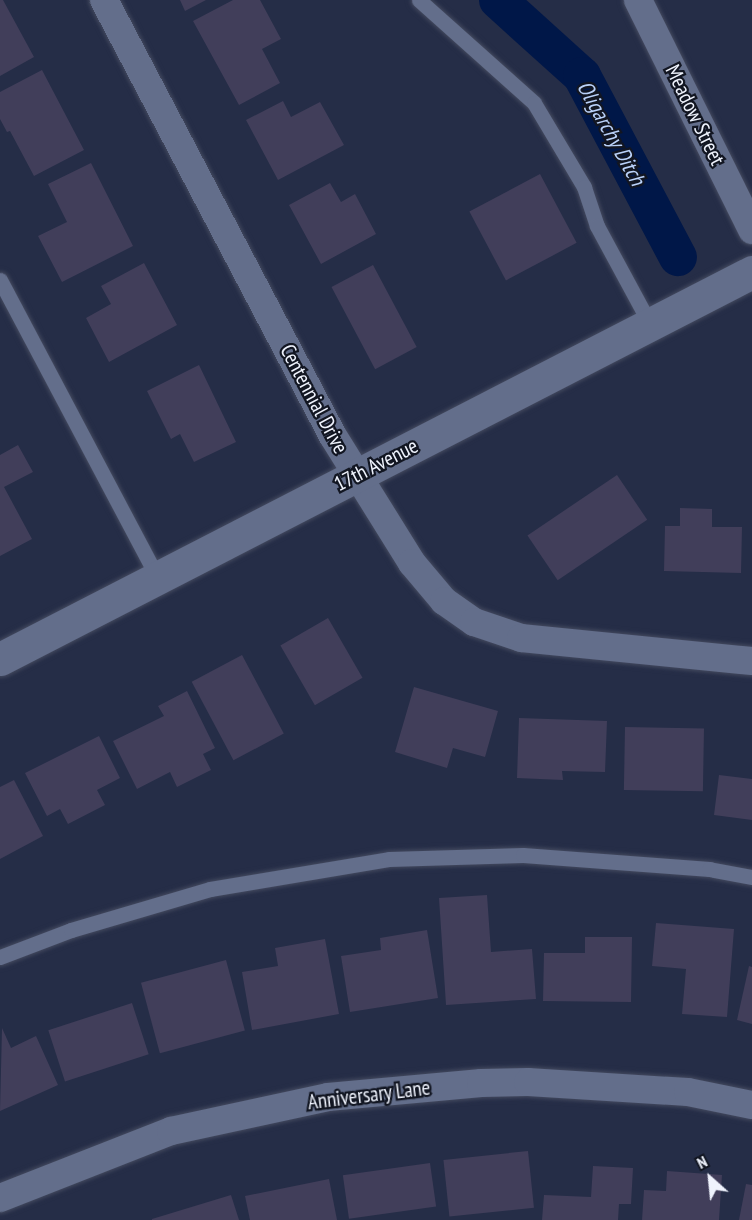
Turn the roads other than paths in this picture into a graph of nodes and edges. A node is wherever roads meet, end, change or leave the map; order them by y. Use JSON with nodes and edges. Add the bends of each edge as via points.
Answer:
{"nodes":[{"id":1,"x":104,"y":0,"type":"edge"},
{"id":2,"x":419,"y":0,"type":"edge"},
{"id":3,"x":638,"y":0,"type":"edge"},
{"id":4,"x":752,"y":230,"type":"edge"},
{"id":5,"x":752,"y":272,"type":"edge"},
{"id":6,"x":0,"y":280,"type":"edge"},
{"id":7,"x":650,"y":324,"type":"junction"},
{"id":8,"x":356,"y":475,"type":"junction"},
{"id":9,"x":158,"y":578,"type":"junction"},
{"id":10,"x":0,"y":659,"type":"edge"},
{"id":11,"x":752,"y":661,"type":"edge"},
{"id":12,"x":752,"y":878,"type":"edge"},
{"id":13,"x":0,"y":957,"type":"edge"},
{"id":14,"x":752,"y":1106,"type":"edge"},
{"id":15,"x":0,"y":1198,"type":"edge"}],
"edges":[{"from":1,"to":8,"type":"street","name":"Centennial Drive"},
{"from":2,"to":7,"type":"lane","via":[[534,104],[584,187],[597,226]]},
{"from":3,"to":4,"type":"street","name":"Meadow Street"},
{"from":5,"to":7,"type":"main road","name":"17th Avenue"},
{"from":6,"to":9,"type":"lane"},
{"from":7,"to":8,"type":"main road","name":"17th Avenue"},
{"from":8,"to":9,"type":"main road","name":"17th Avenue"},
{"from":8,"to":11,"type":"street","name":"Centennial Drive","via":[[412,563],[444,602],[474,622],[521,638]]},
{"from":9,"to":10,"type":"main road","name":"17th Avenue"},
{"from":12,"to":13,"type":"lane","via":[[709,869],[523,855],[390,859],[210,889],[71,930]]},
{"from":14,"to":15,"type":"street","name":"Anniversary Lane","via":[[688,1092],[528,1082],[328,1097],[171,1131]]}]}
